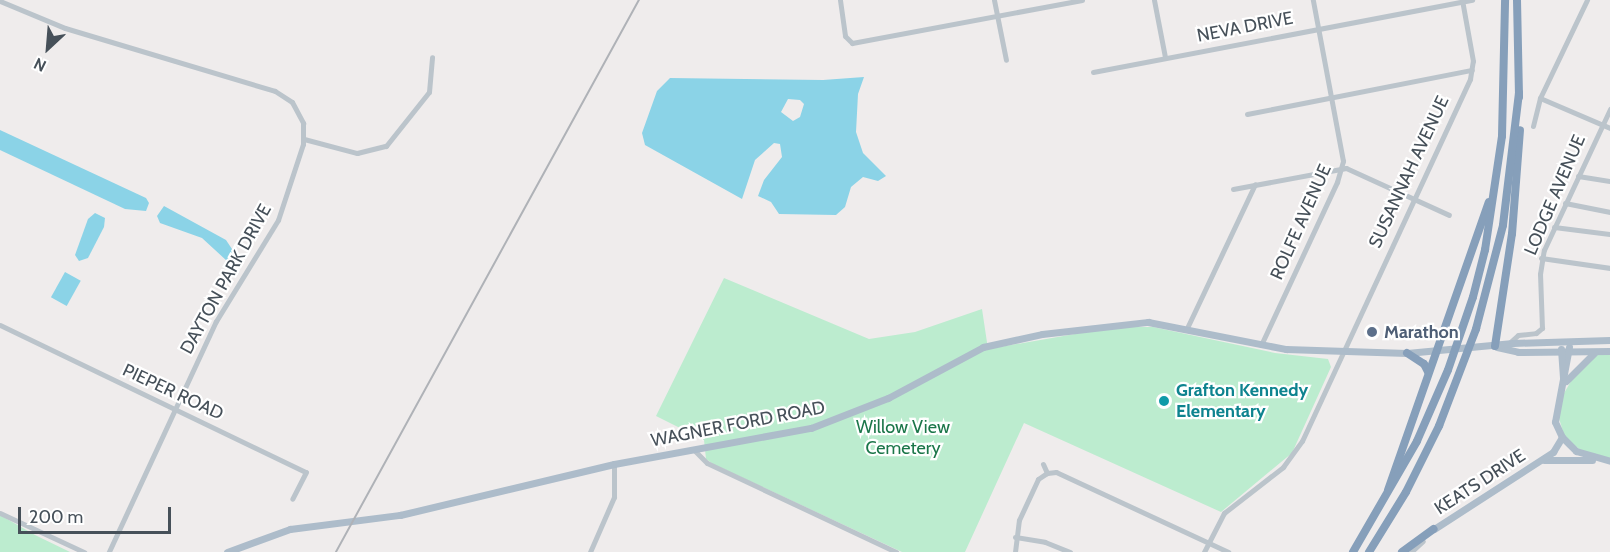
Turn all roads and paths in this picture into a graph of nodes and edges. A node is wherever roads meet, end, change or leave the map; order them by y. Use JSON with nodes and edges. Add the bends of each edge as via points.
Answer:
{"nodes":[{"id":1,"x":840,"y":0,"type":"edge"},
{"id":2,"x":994,"y":0,"type":"edge"},
{"id":3,"x":1082,"y":0,"type":"edge"},
{"id":4,"x":1154,"y":0,"type":"edge"},
{"id":5,"x":1314,"y":0,"type":"edge"},
{"id":6,"x":1472,"y":0,"type":"edge"},
{"id":7,"x":1505,"y":0,"type":"edge"},
{"id":8,"x":1587,"y":0,"type":"edge"},
{"id":9,"x":0,"y":1,"type":"edge"},
{"id":10,"x":1462,"y":1,"type":"edge"},
{"id":11,"x":1518,"y":3,"type":"edge"},
{"id":12,"x":997,"y":16,"type":"junction"},
{"id":13,"x":1319,"y":29,"type":"junction"},
{"id":14,"x":432,"y":57,"type":"dead end"},
{"id":15,"x":1165,"y":57,"type":"junction"},
{"id":16,"x":1006,"y":60,"type":"dead end"},
{"id":17,"x":1472,"y":70,"type":"junction"},
{"id":18,"x":1093,"y":72,"type":"dead end"},
{"id":19,"x":1519,"y":93,"type":"junction"},
{"id":20,"x":1331,"y":96,"type":"junction"},
{"id":21,"x":1540,"y":99,"type":"junction"},
{"id":22,"x":1610,"y":110,"type":"edge"},
{"id":23,"x":1247,"y":114,"type":"dead end"},
{"id":24,"x":1533,"y":126,"type":"dead end"},
{"id":25,"x":1602,"y":126,"type":"junction"},
{"id":26,"x":1610,"y":128,"type":"edge"},
{"id":27,"x":304,"y":139,"type":"junction"},
{"id":28,"x":1342,"y":169,"type":"junction"},
{"id":29,"x":1578,"y":176,"type":"junction"},
{"id":30,"x":1610,"y":181,"type":"edge"},
{"id":31,"x":1255,"y":184,"type":"junction"},
{"id":32,"x":1233,"y":189,"type":"dead end"},
{"id":33,"x":1493,"y":195,"type":"junction"},
{"id":34,"x":1414,"y":198,"type":"junction"},
{"id":35,"x":1565,"y":203,"type":"junction"},
{"id":36,"x":1610,"y":212,"type":"edge"},
{"id":37,"x":1449,"y":215,"type":"dead end"},
{"id":38,"x":1554,"y":227,"type":"junction"},
{"id":39,"x":1610,"y":234,"type":"edge"},
{"id":40,"x":1541,"y":258,"type":"junction"},
{"id":41,"x":1610,"y":268,"type":"edge"},
{"id":42,"x":0,"y":325,"type":"edge"},
{"id":43,"x":1187,"y":328,"type":"junction"},
{"id":44,"x":1610,"y":342,"type":"edge"},
{"id":45,"x":1522,"y":343,"type":"junction"},
{"id":46,"x":1508,"y":344,"type":"junction"},
{"id":47,"x":1261,"y":345,"type":"junction"},
{"id":48,"x":1495,"y":346,"type":"junction"},
{"id":49,"x":1561,"y":350,"type":"junction"},
{"id":50,"x":1569,"y":350,"type":"junction"},
{"id":51,"x":1435,"y":351,"type":"junction"},
{"id":52,"x":1598,"y":351,"type":"junction"},
{"id":53,"x":1610,"y":351,"type":"edge"},
{"id":54,"x":1343,"y":352,"type":"junction"},
{"id":55,"x":1407,"y":353,"type":"junction"},
{"id":56,"x":1428,"y":372,"type":"junction"},
{"id":57,"x":1563,"y":385,"type":"junction"},
{"id":58,"x":174,"y":409,"type":"junction"},
{"id":59,"x":1562,"y":437,"type":"junction"},
{"id":60,"x":694,"y":450,"type":"junction"},
{"id":61,"x":1597,"y":459,"type":"junction"},
{"id":62,"x":1541,"y":460,"type":"junction"},
{"id":63,"x":1610,"y":461,"type":"edge"},
{"id":64,"x":614,"y":464,"type":"junction"},
{"id":65,"x":1043,"y":464,"type":"dead end"},
{"id":66,"x":1047,"y":472,"type":"junction"},
{"id":67,"x":292,"y":499,"type":"dead end"},
{"id":68,"x":1386,"y":500,"type":"junction"},
{"id":69,"x":0,"y":513,"type":"edge"},
{"id":70,"x":1434,"y":530,"type":"junction"},
{"id":71,"x":1015,"y":537,"type":"junction"},
{"id":72,"x":1209,"y":543,"type":"junction"},
{"id":73,"x":84,"y":552,"type":"edge"},
{"id":74,"x":109,"y":552,"type":"edge"},
{"id":75,"x":227,"y":552,"type":"edge"},
{"id":76,"x":590,"y":552,"type":"edge"},
{"id":77,"x":896,"y":552,"type":"edge"},
{"id":78,"x":1015,"y":552,"type":"edge"},
{"id":79,"x":1070,"y":552,"type":"edge"},
{"id":80,"x":1204,"y":552,"type":"edge"},
{"id":81,"x":1228,"y":552,"type":"edge"},
{"id":82,"x":1353,"y":552,"type":"edge"},
{"id":83,"x":1369,"y":552,"type":"edge"},
{"id":84,"x":1402,"y":552,"type":"edge"},
{"id":85,"x":1411,"y":552,"type":"edge"}],
"edges":[{"from":1,"to":12,"type":"street","via":[[846,40],[856,43]]},
{"from":2,"to":12,"type":"street"},
{"from":3,"to":12,"type":"street"},
{"from":4,"to":15,"type":"street"},
{"from":5,"to":13,"type":"street","name":"ROLFE AVENUE"},
{"from":6,"to":10,"type":"street","name":"NEVA DRIVE"},
{"from":7,"to":33,"type":"highway","via":[[1505,104]]},
{"from":8,"to":21,"type":"street"},
{"from":9,"to":27,"type":"street","via":[[65,28],[275,91],[297,109]]},
{"from":10,"to":13,"type":"street","name":"NEVA DRIVE"},
{"from":10,"to":17,"type":"street"},
{"from":11,"to":19,"type":"highway"},
{"from":12,"to":16,"type":"street"},
{"from":13,"to":15,"type":"street","name":"NEVA DRIVE"},
{"from":13,"to":20,"type":"street","name":"ROLFE AVENUE"},
{"from":14,"to":27,"type":"street","via":[[429,92],[386,146],[357,153]]},
{"from":15,"to":18,"type":"street","name":"NEVA DRIVE"},
{"from":17,"to":20,"type":"street"},
{"from":17,"to":34,"type":"street","name":"SUSANNAH AVENUE"},
{"from":19,"to":48,"type":"highway","via":[[1520,163]]},
{"from":19,"to":83,"type":"highway","via":[[1503,225],[1476,329],[1406,492]]},
{"from":20,"to":23,"type":"street"},
{"from":20,"to":28,"type":"street","name":"ROLFE AVENUE","via":[[1343,155]]},
{"from":21,"to":24,"type":"street"},
{"from":21,"to":25,"type":"street"},
{"from":22,"to":25,"type":"street","name":"LODGE AVENUE"},
{"from":25,"to":26,"type":"street"},
{"from":25,"to":29,"type":"street","name":"LODGE AVENUE"},
{"from":27,"to":58,"type":"street","name":"DAYTON PARK DRIVE","via":[[278,220],[216,321]]},
{"from":28,"to":31,"type":"street"},
{"from":28,"to":34,"type":"street","via":[[1357,171]]},
{"from":28,"to":47,"type":"street","name":"ROLFE AVENUE"},
{"from":29,"to":30,"type":"street"},
{"from":29,"to":35,"type":"street","name":"LODGE AVENUE"},
{"from":31,"to":32,"type":"street"},
{"from":31,"to":43,"type":"street"},
{"from":33,"to":51,"type":"highway"},
{"from":33,"to":68,"type":"highway","via":[[1485,250],[1463,330],[1418,441]]},
{"from":34,"to":37,"type":"street"},
{"from":34,"to":54,"type":"street","name":"SUSANNAH AVENUE"},
{"from":35,"to":36,"type":"street"},
{"from":35,"to":38,"type":"street","name":"LODGE AVENUE"},
{"from":38,"to":39,"type":"street"},
{"from":38,"to":40,"type":"street","name":"LODGE AVENUE"},
{"from":40,"to":41,"type":"street"},
{"from":40,"to":46,"type":"street","name":"LODGE AVENUE","via":[[1542,328],[1536,333],[1518,335]]},
{"from":42,"to":58,"type":"street","name":"PIEPER ROAD"},
{"from":43,"to":47,"type":"main road","name":"WAGNER FORD ROAD"},
{"from":43,"to":60,"type":"main road","name":"WAGNER FORD ROAD","via":[[1148,322],[1115,323],[997,343],[888,398],[832,421]]},
{"from":44,"to":45,"type":"main road","name":"WAGNER FORD ROAD"},
{"from":44,"to":50,"type":"main road"},
{"from":45,"to":46,"type":"main road","name":"WAGNER FORD ROAD"},
{"from":45,"to":49,"type":"main road"},
{"from":46,"to":48,"type":"main road","name":"WAGNER FORD ROAD"},
{"from":47,"to":54,"type":"main road","name":"WAGNER FORD ROAD"},
{"from":48,"to":49,"type":"main road","name":"WAGNER FORD ROAD","via":[[1518,352]]},
{"from":48,"to":51,"type":"main road","name":"WAGNER FORD ROAD"},
{"from":49,"to":50,"type":"main road","name":"WAGNER FORD ROAD"},
{"from":49,"to":57,"type":"main road"},
{"from":50,"to":52,"type":"main road","name":"WAGNER FORD ROAD"},
{"from":50,"to":57,"type":"main road"},
{"from":51,"to":55,"type":"main road","name":"WAGNER FORD ROAD"},
{"from":51,"to":56,"type":"highway"},
{"from":52,"to":53,"type":"main road","name":"WAGNER FORD ROAD"},
{"from":52,"to":57,"type":"main road","via":[[1586,357]]},
{"from":54,"to":55,"type":"main road","name":"WAGNER FORD ROAD"},
{"from":54,"to":72,"type":"street","name":"SUSANNAH AVENUE","via":[[1297,450],[1283,467],[1232,505]]},
{"from":55,"to":56,"type":"highway","via":[[1424,364]]},
{"from":56,"to":68,"type":"highway"},
{"from":57,"to":59,"type":"main road","via":[[1554,416]]},
{"from":58,"to":67,"type":"street","name":"PIEPER ROAD","via":[[306,472]]},
{"from":58,"to":74,"type":"street","name":"DAYTON PARK DRIVE"},
{"from":59,"to":61,"type":"main road","via":[[1576,452]]},
{"from":59,"to":62,"type":"main road","name":"KEATS DRIVE","via":[[1560,446]]},
{"from":60,"to":64,"type":"main road","name":"WAGNER FORD ROAD"},
{"from":60,"to":77,"type":"street","via":[[707,463]]},
{"from":61,"to":62,"type":"main road"},
{"from":61,"to":63,"type":"main road"},
{"from":62,"to":70,"type":"main road","name":"KEATS DRIVE"},
{"from":64,"to":75,"type":"main road","name":"WAGNER FORD ROAD","via":[[425,510],[276,532]]},
{"from":64,"to":76,"type":"street","via":[[614,496]]},
{"from":65,"to":66,"type":"street"},
{"from":66,"to":71,"type":"street","via":[[1038,478]]},
{"from":66,"to":72,"type":"street","via":[[1056,472]]},
{"from":68,"to":82,"type":"highway"},
{"from":69,"to":73,"type":"street"},
{"from":70,"to":84,"type":"highway"},
{"from":70,"to":85,"type":"street","name":"KEATS DRIVE"},
{"from":71,"to":78,"type":"street"},
{"from":71,"to":79,"type":"street","via":[[1045,542]]},
{"from":72,"to":80,"type":"street","name":"SUSANNAH AVENUE"},
{"from":72,"to":81,"type":"street"}]}
